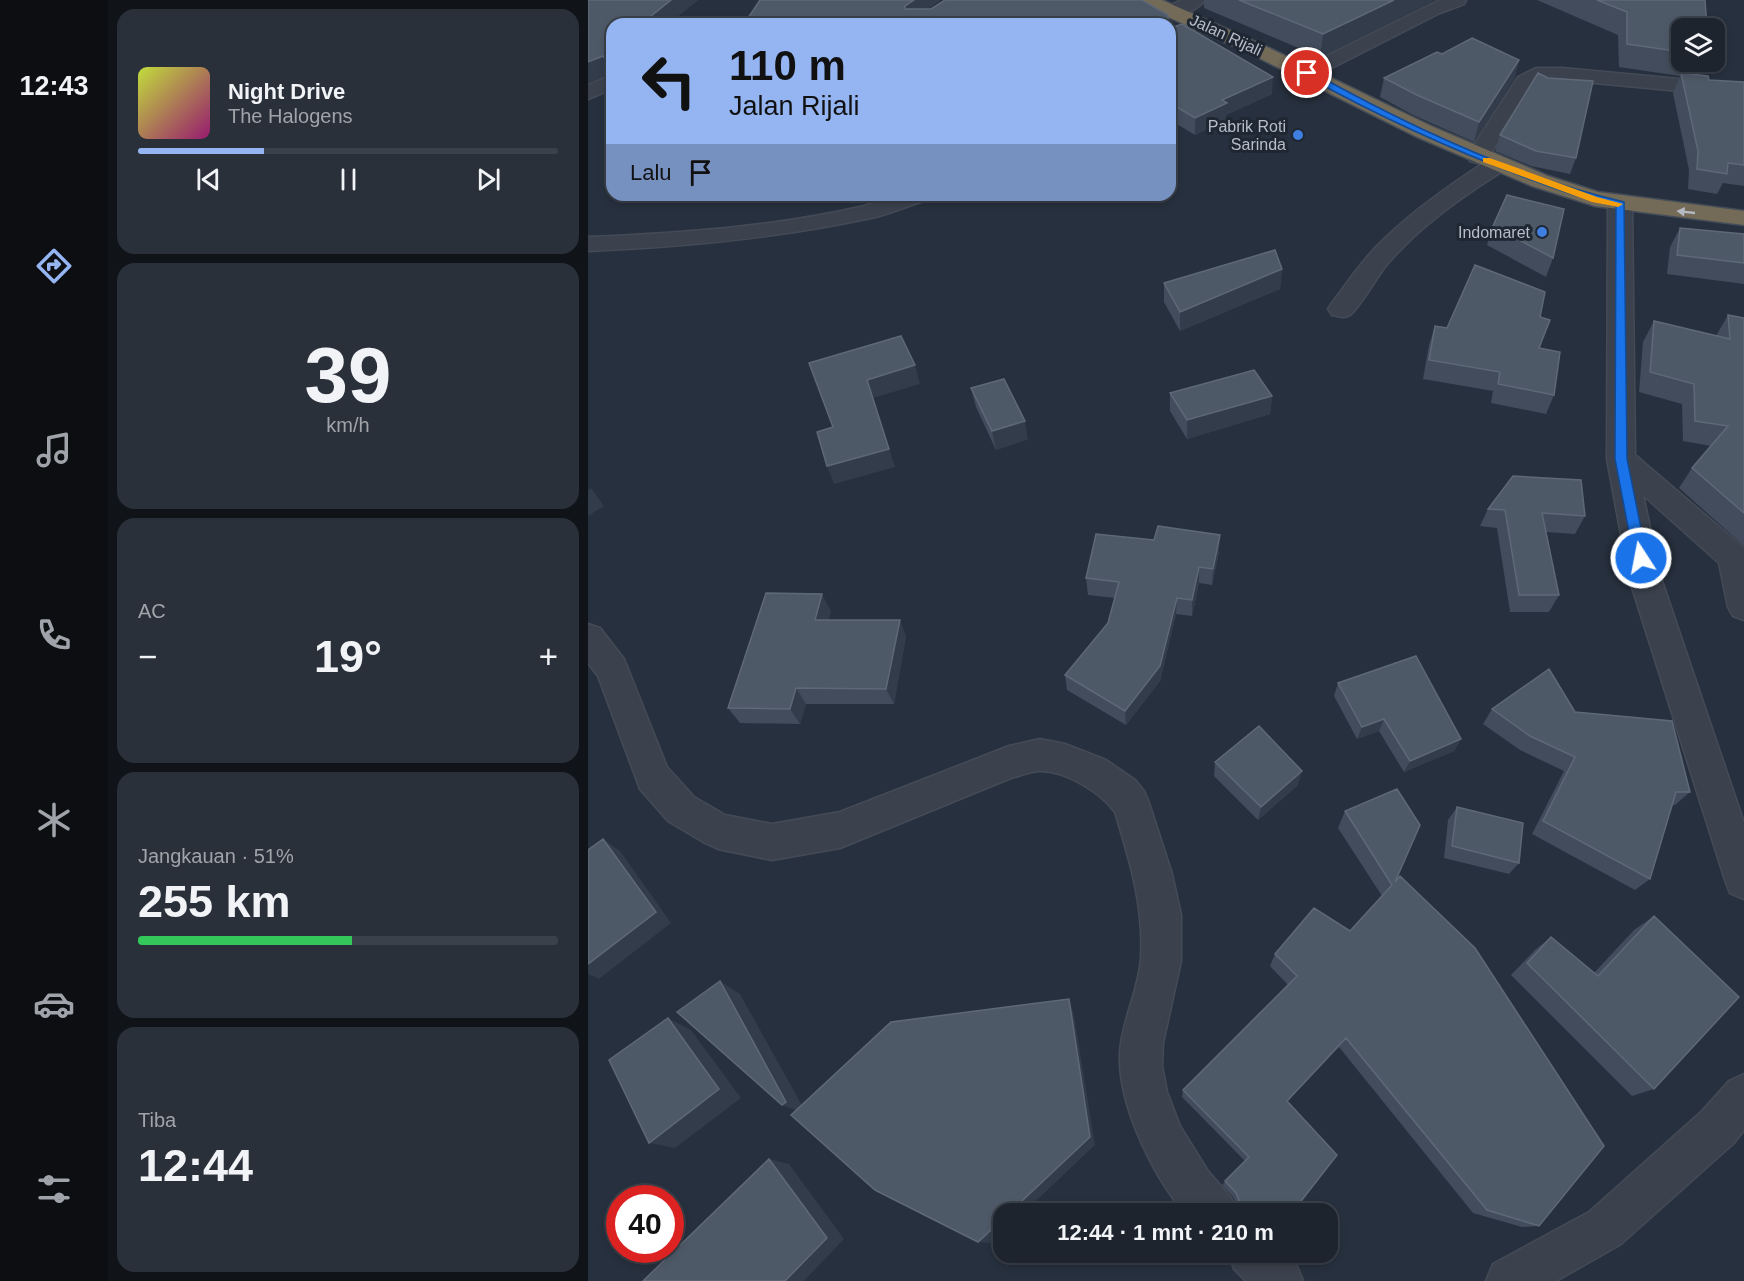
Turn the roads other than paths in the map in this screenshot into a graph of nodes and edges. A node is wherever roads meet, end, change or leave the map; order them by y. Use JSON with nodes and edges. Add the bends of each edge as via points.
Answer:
{"nodes":[{"id":1,"x":1146,"y":0,"type":"edge"},
{"id":2,"x":1196,"y":0,"type":"edge"},
{"id":3,"x":1457,"y":0,"type":"edge"},
{"id":4,"x":1174,"y":11,"type":"junction"},
{"id":5,"x":1200,"y":24,"type":"junction"},
{"id":6,"x":1180,"y":33,"type":"edge"},
{"id":7,"x":1307,"y":73,"type":"junction"},
{"id":8,"x":606,"y":84,"type":"edge"},
{"id":9,"x":1744,"y":91,"type":"edge"},
{"id":10,"x":588,"y":93,"type":"edge"},
{"id":11,"x":1488,"y":160,"type":"junction"},
{"id":12,"x":898,"y":201,"type":"edge"},
{"id":13,"x":1620,"y":204,"type":"junction"},
{"id":14,"x":1744,"y":218,"type":"edge"},
{"id":15,"x":588,"y":244,"type":"edge"},
{"id":16,"x":1341,"y":309,"type":"dead end"},
{"id":17,"x":1621,"y":459,"type":"junction"},
{"id":18,"x":1739,"y":559,"type":"edge"},
{"id":19,"x":1744,"y":607,"type":"edge"},
{"id":20,"x":588,"y":638,"type":"edge"},
{"id":21,"x":1744,"y":880,"type":"edge"},
{"id":22,"x":1744,"y":1096,"type":"edge"},
{"id":23,"x":1206,"y":1203,"type":"edge"},
{"id":24,"x":1262,"y":1263,"type":"edge"},
{"id":25,"x":1279,"y":1281,"type":"edge"},
{"id":26,"x":1510,"y":1281,"type":"edge"}],
"edges":[{"from":1,"to":4,"type":"highway","name":"Jalan Rijali"},
{"from":2,"to":4,"type":"street"},
{"from":3,"to":7,"type":"street"},
{"from":4,"to":5,"type":"highway","name":"Jalan Rijali"},
{"from":5,"to":6,"type":"street"},
{"from":5,"to":7,"type":"highway","name":"Jalan Rijali"},
{"from":7,"to":11,"type":"highway","name":"Jalan Rijali","via":[[1352,98]]},
{"from":8,"to":10,"type":"street"},
{"from":9,"to":11,"type":"street","via":[[1536,74],[1525,81],[1512,100]]},
{"from":11,"to":13,"type":"highway","name":"Jalan Rijali","via":[[1595,200]]},
{"from":11,"to":16,"type":"street","via":[[1384,254]]},
{"from":12,"to":15,"type":"street","via":[[872,211],[781,228]]},
{"from":14,"to":13,"type":"highway","name":"Jalan Rijali","one_way":true},
{"from":13,"to":17,"type":"street"},
{"from":17,"to":18,"type":"street"},
{"from":17,"to":21,"type":"street","via":[[1645,578]]},
{"from":18,"to":19,"type":"street"},
{"from":20,"to":23,"type":"street","via":[[612,669],[654,777],[681,809],[718,831],[772,842],[840,830],[1009,762],[1040,755],[1093,772],[1122,792],[1131,803],[1161,915],[1161,961],[1142,1043],[1145,1092],[1164,1140]]},
{"from":22,"to":26,"type":"street","via":[[1718,1127],[1605,1228]]},
{"from":24,"to":25,"type":"street"}]}
